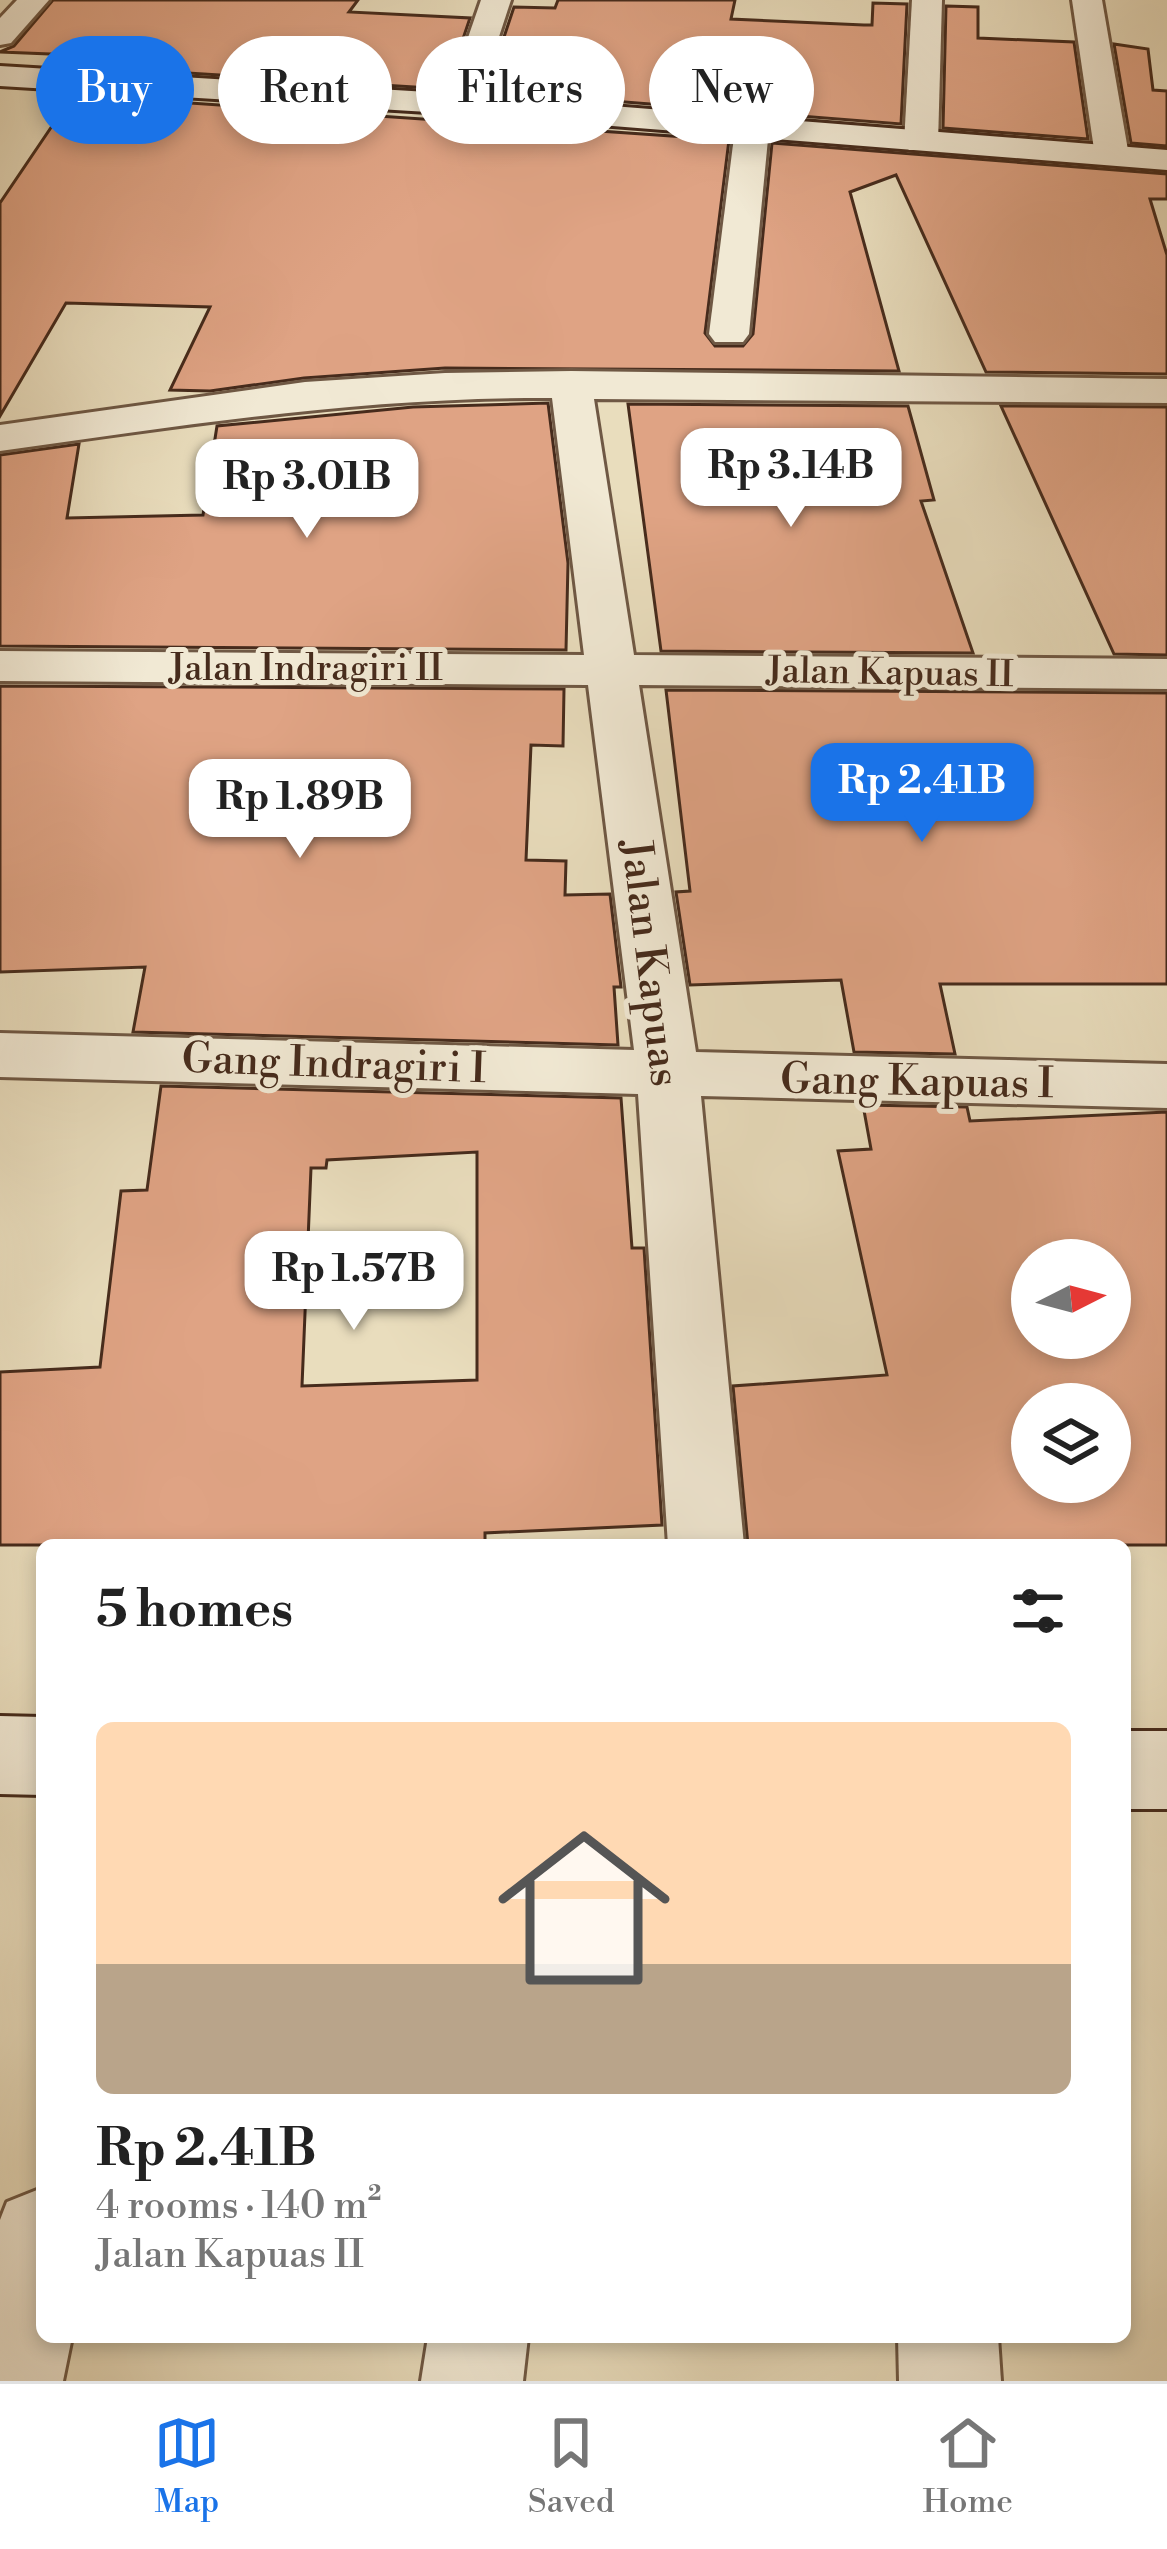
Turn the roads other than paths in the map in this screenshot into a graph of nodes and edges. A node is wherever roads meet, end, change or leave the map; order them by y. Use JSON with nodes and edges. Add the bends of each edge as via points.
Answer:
{"nodes":[{"id":1,"x":34,"y":0,"type":"edge"},
{"id":2,"x":496,"y":0,"type":"edge"},
{"id":3,"x":927,"y":0,"type":"edge"},
{"id":4,"x":1087,"y":0,"type":"edge"},
{"id":5,"x":0,"y":36,"type":"edge"},
{"id":6,"x":484,"y":36,"type":"edge"},
{"id":7,"x":0,"y":76,"type":"edge"},
{"id":8,"x":416,"y":101,"type":"edge"},
{"id":9,"x":814,"y":134,"type":"edge"},
{"id":10,"x":921,"y":143,"type":"junction"},
{"id":11,"x":750,"y":144,"type":"edge"},
{"id":12,"x":1112,"y":156,"type":"junction"},
{"id":13,"x":1167,"y":160,"type":"edge"},
{"id":14,"x":729,"y":334,"type":"dead end"},
{"id":15,"x":571,"y":383,"type":"junction"},
{"id":16,"x":1167,"y":391,"type":"edge"},
{"id":17,"x":0,"y":438,"type":"edge"},
{"id":18,"x":0,"y":666,"type":"edge"},
{"id":19,"x":613,"y":667,"type":"junction"},
{"id":20,"x":1167,"y":674,"type":"edge"},
{"id":21,"x":0,"y":1054,"type":"edge"},
{"id":22,"x":668,"y":1074,"type":"junction"},
{"id":23,"x":1167,"y":1086,"type":"edge"},
{"id":24,"x":706,"y":1539,"type":"edge"},
{"id":25,"x":0,"y":1755,"type":"edge"},
{"id":26,"x":36,"y":1756,"type":"edge"},
{"id":27,"x":1131,"y":1770,"type":"edge"},
{"id":28,"x":1167,"y":1770,"type":"edge"},
{"id":29,"x":36,"y":2266,"type":"edge"},
{"id":30,"x":477,"y":2343,"type":"edge"},
{"id":31,"x":948,"y":2343,"type":"edge"},
{"id":32,"x":12,"y":2381,"type":"edge"},
{"id":33,"x":472,"y":2381,"type":"edge"},
{"id":34,"x":950,"y":2381,"type":"edge"}],
"edges":[{"from":1,"to":5,"type":"street"},
{"from":2,"to":6,"type":"street"},
{"from":3,"to":10,"type":"street"},
{"from":4,"to":12,"type":"street"},
{"from":7,"to":8,"type":"street"},
{"from":9,"to":10,"type":"street"},
{"from":10,"to":12,"type":"street"},
{"from":11,"to":14,"type":"street"},
{"from":12,"to":13,"type":"street"},
{"from":15,"to":16,"type":"street"},
{"from":15,"to":17,"type":"street","via":[[305,395]]},
{"from":15,"to":19,"type":"street","name":"Jalan Kapuas"},
{"from":18,"to":19,"type":"street","name":"Jalan Indragiri II"},
{"from":19,"to":20,"type":"street","name":"Jalan Kapuas II"},
{"from":19,"to":22,"type":"street","name":"Jalan Kapuas"},
{"from":21,"to":22,"type":"street","name":"Gang Indragiri I"},
{"from":22,"to":23,"type":"street","name":"Gang Kapuas I"},
{"from":22,"to":24,"type":"street","name":"Jalan Kapuas"},
{"from":25,"to":26,"type":"street"},
{"from":27,"to":28,"type":"street"},
{"from":29,"to":32,"type":"street"},
{"from":30,"to":33,"type":"street"},
{"from":31,"to":34,"type":"street"}]}
